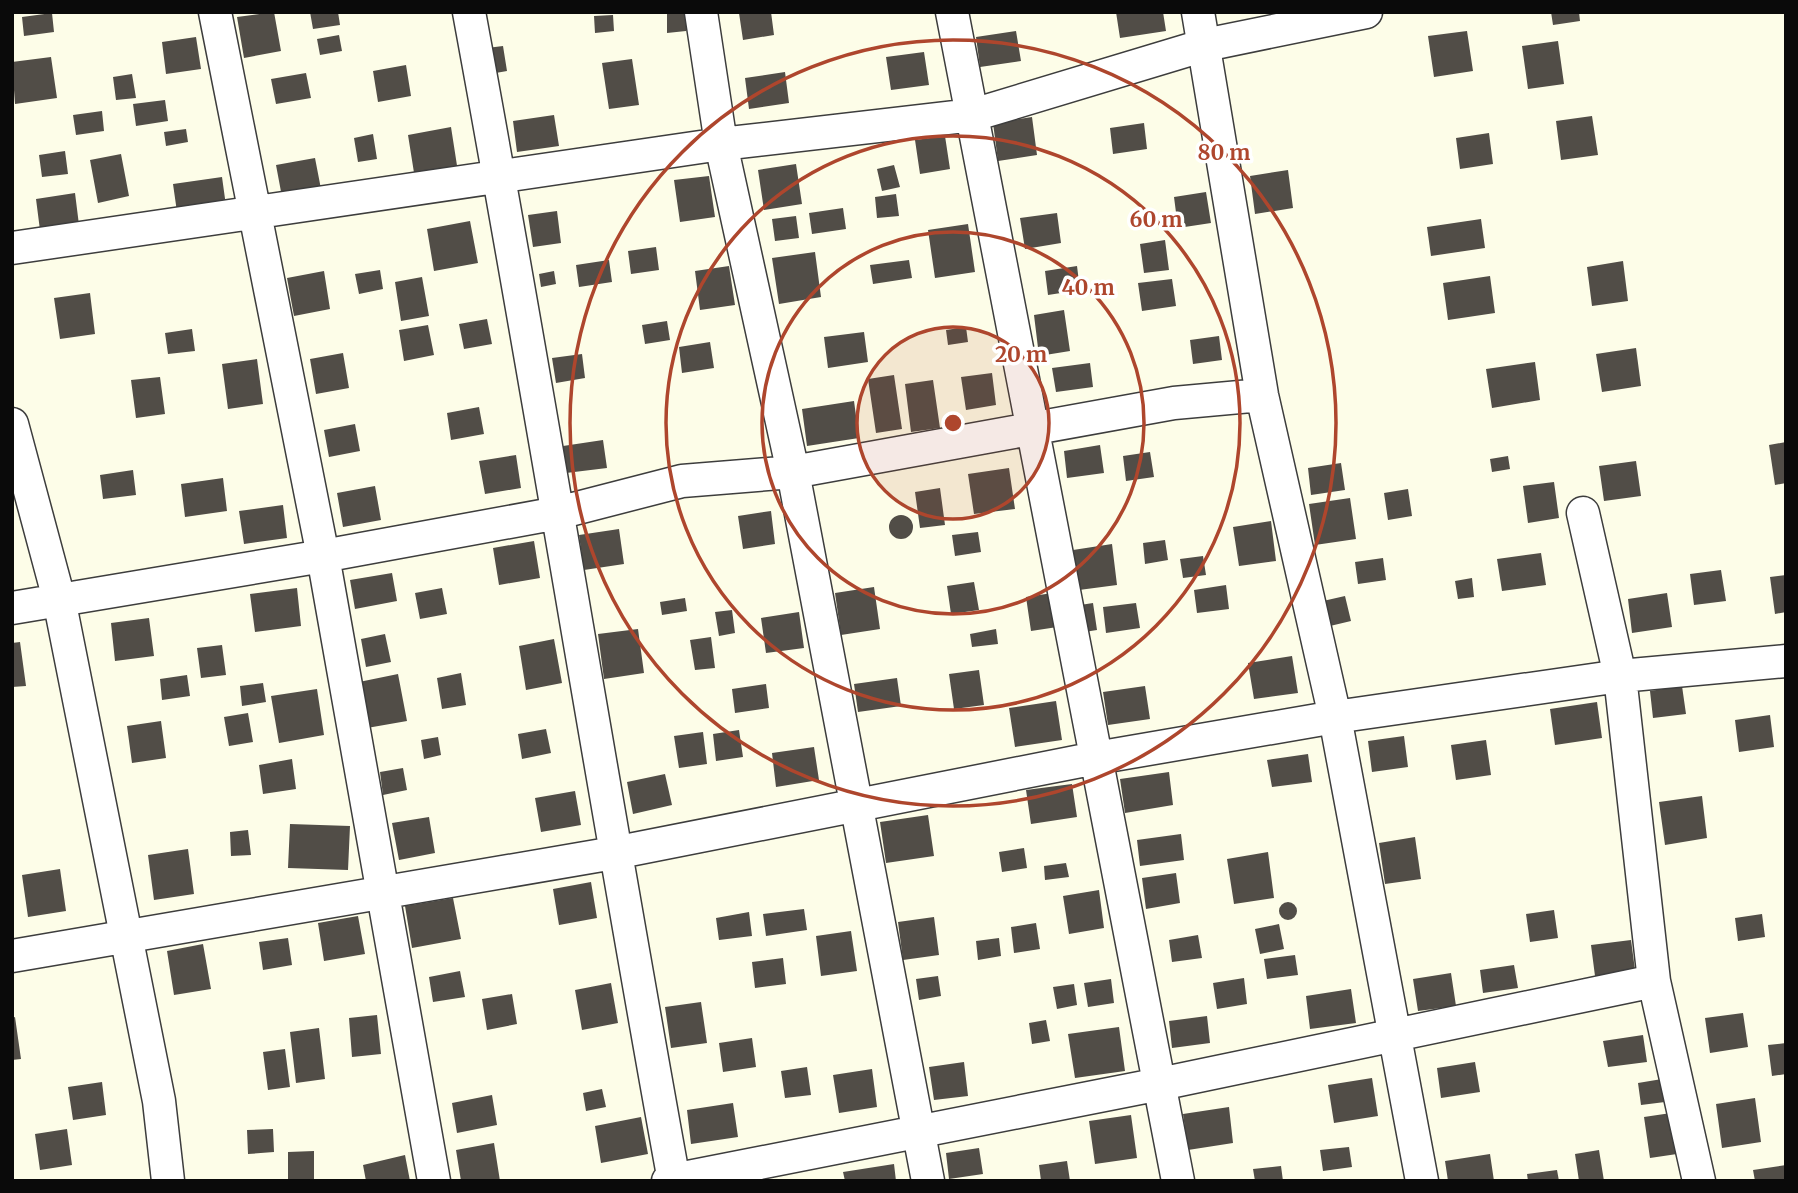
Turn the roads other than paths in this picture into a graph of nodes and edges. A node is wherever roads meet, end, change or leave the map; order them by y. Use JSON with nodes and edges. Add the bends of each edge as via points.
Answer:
{"nodes":[{"id":1,"x":215,"y":12,"type":"edge"},
{"id":2,"x":468,"y":12,"type":"edge"},
{"id":3,"x":701,"y":12,"type":"edge"},
{"id":4,"x":952,"y":12,"type":"edge"},
{"id":5,"x":1198,"y":12,"type":"edge"},
{"id":6,"x":1367,"y":12,"type":"edge"},
{"id":7,"x":1205,"y":45,"type":"junction"},
{"id":8,"x":973,"y":115,"type":"junction"},
{"id":9,"x":720,"y":144,"type":"junction"},
{"id":10,"x":499,"y":176,"type":"junction"},
{"id":11,"x":257,"y":213,"type":"junction"},
{"id":12,"x":12,"y":248,"type":"edge"},
{"id":13,"x":1262,"y":395,"type":"junction"},
{"id":14,"x":12,"y":424,"type":"edge"},
{"id":15,"x":1034,"y":430,"type":"junction"},
{"id":16,"x":793,"y":472,"type":"junction"},
{"id":17,"x":558,"y":513,"type":"junction"},
{"id":18,"x":1583,"y":513,"type":"dead end"},
{"id":19,"x":323,"y":556,"type":"junction"},
{"id":20,"x":59,"y":600,"type":"junction"},
{"id":21,"x":12,"y":608,"type":"edge"},
{"id":22,"x":1786,"y":661,"type":"edge"},
{"id":23,"x":1620,"y":676,"type":"junction"},
{"id":24,"x":1335,"y":717,"type":"junction"},
{"id":25,"x":1096,"y":758,"type":"junction"},
{"id":26,"x":858,"y":807,"type":"junction"},
{"id":27,"x":614,"y":853,"type":"junction"},
{"id":28,"x":382,"y":892,"type":"junction"},
{"id":29,"x":126,"y":937,"type":"junction"},
{"id":30,"x":12,"y":956,"type":"edge"},
{"id":31,"x":1654,"y":981,"type":"junction"},
{"id":32,"x":1392,"y":1035,"type":"junction"},
{"id":33,"x":1160,"y":1084,"type":"junction"},
{"id":34,"x":920,"y":1132,"type":"junction"},
{"id":35,"x":672,"y":1180,"type":"edge"},
{"id":36,"x":168,"y":1181,"type":"edge"},
{"id":37,"x":434,"y":1181,"type":"edge"},
{"id":38,"x":928,"y":1181,"type":"edge"},
{"id":39,"x":1178,"y":1181,"type":"edge"},
{"id":40,"x":1422,"y":1181,"type":"edge"},
{"id":41,"x":1699,"y":1181,"type":"edge"}],
"edges":[{"from":1,"to":11,"type":"street"},
{"from":2,"to":10,"type":"street"},
{"from":3,"to":9,"type":"street"},
{"from":4,"to":8,"type":"street"},
{"from":5,"to":7,"type":"street"},
{"from":6,"to":7,"type":"street"},
{"from":7,"to":8,"type":"street"},
{"from":7,"to":13,"type":"street"},
{"from":8,"to":9,"type":"street"},
{"from":8,"to":15,"type":"street"},
{"from":9,"to":10,"type":"street"},
{"from":9,"to":16,"type":"street"},
{"from":10,"to":11,"type":"street"},
{"from":10,"to":17,"type":"street"},
{"from":11,"to":12,"type":"street"},
{"from":11,"to":19,"type":"street"},
{"from":13,"to":15,"type":"street","via":[[1174,403]]},
{"from":13,"to":24,"type":"street"},
{"from":14,"to":20,"type":"street"},
{"from":15,"to":16,"type":"street"},
{"from":15,"to":25,"type":"street"},
{"from":16,"to":17,"type":"street","via":[[682,481]]},
{"from":16,"to":26,"type":"street"},
{"from":17,"to":19,"type":"street"},
{"from":17,"to":27,"type":"street"},
{"from":18,"to":23,"type":"street"},
{"from":19,"to":20,"type":"street"},
{"from":19,"to":28,"type":"street"},
{"from":20,"to":21,"type":"street"},
{"from":20,"to":29,"type":"street"},
{"from":22,"to":23,"type":"street"},
{"from":23,"to":24,"type":"street"},
{"from":23,"to":31,"type":"street"},
{"from":24,"to":25,"type":"street"},
{"from":24,"to":32,"type":"street"},
{"from":25,"to":26,"type":"street"},
{"from":25,"to":33,"type":"street"},
{"from":26,"to":27,"type":"street"},
{"from":26,"to":34,"type":"street"},
{"from":27,"to":28,"type":"street"},
{"from":27,"to":35,"type":"street"},
{"from":28,"to":29,"type":"street"},
{"from":28,"to":37,"type":"street"},
{"from":29,"to":30,"type":"street"},
{"from":29,"to":36,"type":"street","via":[[159,1101]]},
{"from":31,"to":32,"type":"street"},
{"from":31,"to":41,"type":"street"},
{"from":32,"to":33,"type":"street"},
{"from":32,"to":40,"type":"street"},
{"from":33,"to":34,"type":"street"},
{"from":33,"to":39,"type":"street"},
{"from":34,"to":35,"type":"street"},
{"from":34,"to":38,"type":"street"}]}
